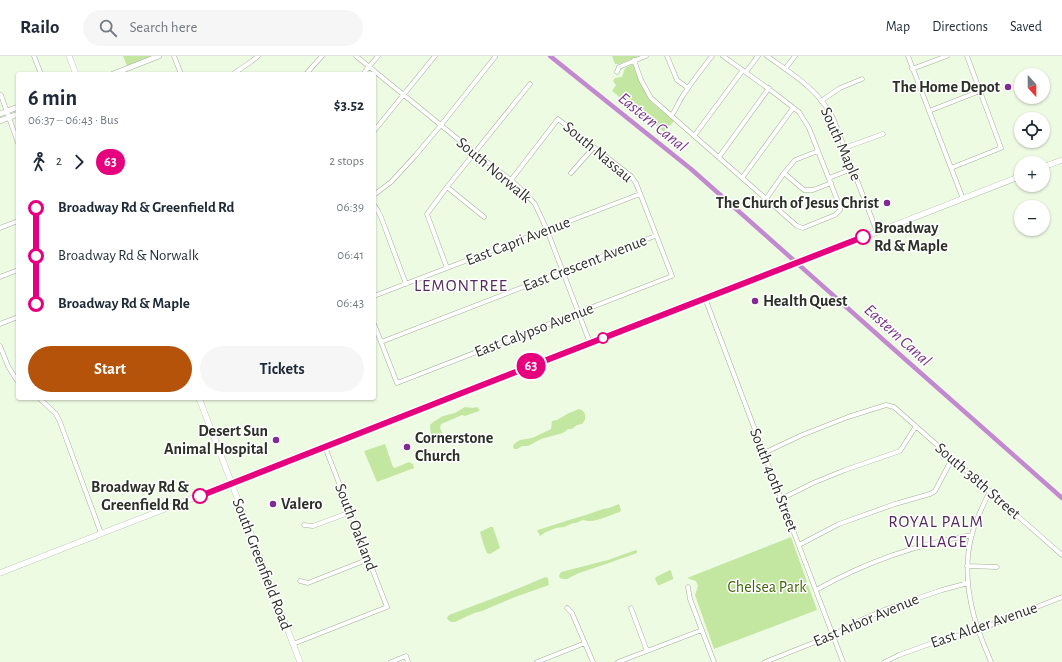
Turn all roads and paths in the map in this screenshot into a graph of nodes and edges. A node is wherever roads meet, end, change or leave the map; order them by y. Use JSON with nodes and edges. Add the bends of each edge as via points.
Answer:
{"nodes":[{"id":1,"x":34,"y":56,"type":"edge"},
{"id":2,"x":70,"y":56,"type":"edge"},
{"id":3,"x":159,"y":56,"type":"edge"},
{"id":4,"x":174,"y":56,"type":"edge"},
{"id":5,"x":258,"y":56,"type":"edge"},
{"id":6,"x":322,"y":56,"type":"edge"},
{"id":7,"x":356,"y":56,"type":"edge"},
{"id":8,"x":378,"y":56,"type":"edge"},
{"id":9,"x":435,"y":56,"type":"edge"},
{"id":10,"x":646,"y":56,"type":"edge"},
{"id":11,"x":667,"y":56,"type":"edge"},
{"id":12,"x":712,"y":56,"type":"edge"},
{"id":13,"x":723,"y":56,"type":"edge"},
{"id":14,"x":758,"y":56,"type":"edge"},
{"id":15,"x":767,"y":56,"type":"edge"},
{"id":16,"x":795,"y":56,"type":"edge"},
{"id":17,"x":908,"y":56,"type":"edge"},
{"id":18,"x":946,"y":56,"type":"edge"},
{"id":19,"x":967,"y":56,"type":"edge"},
{"id":20,"x":495,"y":57,"type":"dead end"},
{"id":21,"x":634,"y":60,"type":"junction"},
{"id":22,"x":370,"y":66,"type":"junction"},
{"id":23,"x":785,"y":69,"type":"junction"},
{"id":24,"x":912,"y":69,"type":"junction"},
{"id":25,"x":744,"y":71,"type":"junction"},
{"id":26,"x":40,"y":72,"type":"edge"},
{"id":27,"x":75,"y":72,"type":"edge"},
{"id":28,"x":118,"y":72,"type":"edge"},
{"id":29,"x":180,"y":72,"type":"edge"},
{"id":30,"x":236,"y":72,"type":"edge"},
{"id":31,"x":308,"y":72,"type":"edge"},
{"id":32,"x":365,"y":72,"type":"edge"},
{"id":33,"x":617,"y":72,"type":"dead end"},
{"id":34,"x":862,"y":79,"type":"dead end"},
{"id":35,"x":530,"y":84,"type":"dead end"},
{"id":36,"x":688,"y":88,"type":"junction"},
{"id":37,"x":768,"y":88,"type":"junction"},
{"id":38,"x":980,"y":92,"type":"junction"},
{"id":39,"x":1,"y":95,"type":"edge"},
{"id":40,"x":403,"y":95,"type":"junction"},
{"id":41,"x":821,"y":100,"type":"junction"},
{"id":42,"x":16,"y":108,"type":"edge"},
{"id":43,"x":793,"y":108,"type":"junction"},
{"id":44,"x":7,"y":111,"type":"junction"},
{"id":45,"x":928,"y":111,"type":"junction"},
{"id":46,"x":0,"y":114,"type":"edge"},
{"id":47,"x":16,"y":115,"type":"edge"},
{"id":48,"x":671,"y":116,"type":"junction"},
{"id":49,"x":9,"y":117,"type":"junction"},
{"id":50,"x":0,"y":120,"type":"edge"},
{"id":51,"x":441,"y":125,"type":"junction"},
{"id":52,"x":376,"y":129,"type":"edge"},
{"id":53,"x":883,"y":134,"type":"dead end"},
{"id":54,"x":16,"y":136,"type":"edge"},
{"id":55,"x":694,"y":136,"type":"junction"},
{"id":56,"x":594,"y":147,"type":"junction"},
{"id":57,"x":844,"y":148,"type":"junction"},
{"id":58,"x":818,"y":150,"type":"junction"},
{"id":59,"x":475,"y":153,"type":"junction"},
{"id":60,"x":719,"y":157,"type":"junction"},
{"id":61,"x":1062,"y":160,"type":"edge"},
{"id":62,"x":1050,"y":164,"type":"edge"},
{"id":63,"x":951,"y":168,"type":"junction"},
{"id":64,"x":852,"y":169,"type":"junction"},
{"id":65,"x":784,"y":173,"type":"junction"},
{"id":66,"x":571,"y":174,"type":"dead end"},
{"id":67,"x":742,"y":178,"type":"junction"},
{"id":68,"x":829,"y":178,"type":"junction"},
{"id":69,"x":1014,"y":179,"type":"edge"},
{"id":70,"x":511,"y":180,"type":"junction"},
{"id":71,"x":831,"y":183,"type":"junction"},
{"id":72,"x":447,"y":187,"type":"junction"},
{"id":73,"x":376,"y":193,"type":"edge"},
{"id":74,"x":640,"y":194,"type":"junction"},
{"id":75,"x":766,"y":199,"type":"junction"},
{"id":76,"x":963,"y":199,"type":"junction"},
{"id":77,"x":376,"y":208,"type":"edge"},
{"id":78,"x":484,"y":217,"type":"dead end"},
{"id":79,"x":16,"y":222,"type":"edge"},
{"id":80,"x":0,"y":228,"type":"edge"},
{"id":81,"x":547,"y":230,"type":"junction"},
{"id":82,"x":877,"y":232,"type":"junction"},
{"id":83,"x":655,"y":236,"type":"junction"},
{"id":84,"x":446,"y":268,"type":"junction"},
{"id":85,"x":16,"y":271,"type":"edge"},
{"id":86,"x":563,"y":271,"type":"junction"},
{"id":87,"x":672,"y":276,"type":"joint"},
{"id":88,"x":0,"y":277,"type":"edge"},
{"id":89,"x":406,"y":284,"type":"junction"},
{"id":90,"x":376,"y":295,"type":"edge"},
{"id":91,"x":705,"y":298,"type":"junction"},
{"id":92,"x":578,"y":312,"type":"junction"},
{"id":93,"x":16,"y":318,"type":"edge"},
{"id":94,"x":0,"y":324,"type":"edge"},
{"id":95,"x":376,"y":329,"type":"edge"},
{"id":96,"x":381,"y":342,"type":"junction"},
{"id":97,"x":590,"y":343,"type":"junction"},
{"id":98,"x":0,"y":346,"type":"edge"},
{"id":99,"x":1,"y":352,"type":"edge"},
{"id":100,"x":16,"y":380,"type":"edge"},
{"id":101,"x":41,"y":400,"type":"edge"},
{"id":102,"x":200,"y":400,"type":"edge"},
{"id":103,"x":916,"y":426,"type":"junction"},
{"id":104,"x":325,"y":446,"type":"junction"},
{"id":105,"x":764,"y":453,"type":"junction"},
{"id":106,"x":952,"y":459,"type":"junction"},
{"id":107,"x":231,"y":484,"type":"junction"},
{"id":108,"x":990,"y":491,"type":"junction"},
{"id":109,"x":781,"y":499,"type":"junction"},
{"id":110,"x":351,"y":512,"type":"junction"},
{"id":111,"x":304,"y":525,"type":"dead end"},
{"id":112,"x":101,"y":533,"type":"junction"},
{"id":113,"x":972,"y":535,"type":"junction"},
{"id":114,"x":799,"y":545,"type":"junction"},
{"id":115,"x":1062,"y":555,"type":"edge"},
{"id":116,"x":369,"y":559,"type":"junction"},
{"id":117,"x":967,"y":566,"type":"junction"},
{"id":118,"x":997,"y":567,"type":"dead end"},
{"id":119,"x":0,"y":573,"type":"edge"},
{"id":120,"x":300,"y":581,"type":"dead end"},
{"id":121,"x":968,"y":583,"type":"junction"},
{"id":122,"x":688,"y":587,"type":"dead end"},
{"id":123,"x":816,"y":590,"type":"junction"},
{"id":124,"x":1062,"y":597,"type":"edge"},
{"id":125,"x":567,"y":608,"type":"dead end"},
{"id":126,"x":631,"y":608,"type":"dead end"},
{"id":127,"x":702,"y":630,"type":"junction"},
{"id":128,"x":978,"y":630,"type":"junction"},
{"id":129,"x":833,"y":635,"type":"junction"},
{"id":130,"x":585,"y":643,"type":"junction"},
{"id":131,"x":293,"y":644,"type":"junction"},
{"id":132,"x":647,"y":651,"type":"junction"},
{"id":133,"x":300,"y":662,"type":"edge"},
{"id":134,"x":391,"y":662,"type":"edge"},
{"id":135,"x":408,"y":662,"type":"edge"},
{"id":136,"x":537,"y":662,"type":"edge"},
{"id":137,"x":593,"y":662,"type":"edge"},
{"id":138,"x":618,"y":662,"type":"edge"},
{"id":139,"x":714,"y":662,"type":"edge"},
{"id":140,"x":765,"y":662,"type":"edge"},
{"id":141,"x":843,"y":662,"type":"edge"},
{"id":142,"x":885,"y":662,"type":"edge"},
{"id":143,"x":991,"y":662,"type":"edge"}],
"edges":[{"from":1,"to":26,"type":"street"},
{"from":2,"to":27,"type":"main road"},
{"from":3,"to":28,"type":"street"},
{"from":4,"to":29,"type":"street"},
{"from":5,"to":30,"type":"street"},
{"from":6,"to":31,"type":"street"},
{"from":7,"to":22,"type":"street","name":"South Norwalk"},
{"from":8,"to":22,"type":"street"},
{"from":9,"to":40,"type":"street"},
{"from":10,"to":21,"type":"street"},
{"from":11,"to":36,"type":"street","via":[[677,80]]},
{"from":12,"to":36,"type":"street"},
{"from":13,"to":25,"type":"street"},
{"from":14,"to":25,"type":"street"},
{"from":15,"to":23,"type":"street","name":"South Maple"},
{"from":16,"to":23,"type":"street"},
{"from":17,"to":24,"type":"street"},
{"from":18,"to":24,"type":"street"},
{"from":19,"to":38,"type":"street"},
{"from":20,"to":51,"type":"street"},
{"from":21,"to":33,"type":"street","via":[[619,67]]},
{"from":21,"to":48,"type":"street","via":[[650,98]]},
{"from":22,"to":32,"type":"street"},
{"from":22,"to":40,"type":"street","name":"South Norwalk"},
{"from":23,"to":41,"type":"street","name":"South Maple","via":[[808,86]]},
{"from":24,"to":45,"type":"street"},
{"from":25,"to":37,"type":"street"},
{"from":25,"to":55,"type":"street"},
{"from":34,"to":41,"type":"street","via":[[840,88]]},
{"from":35,"to":59,"type":"street"},
{"from":36,"to":48,"type":"street"},
{"from":37,"to":43,"type":"street"},
{"from":37,"to":60,"type":"street"},
{"from":38,"to":45,"type":"street"},
{"from":38,"to":63,"type":"street","via":[[1001,148]]},
{"from":39,"to":44,"type":"street"},
{"from":40,"to":51,"type":"street","name":"South Norwalk"},
{"from":40,"to":52,"type":"street"},
{"from":41,"to":57,"type":"street","name":"South Maple","via":[[833,118]]},
{"from":42,"to":44,"type":"street"},
{"from":43,"to":58,"type":"street","via":[[799,112]]},
{"from":43,"to":67,"type":"street"},
{"from":44,"to":46,"type":"street"},
{"from":44,"to":49,"type":"street"},
{"from":45,"to":63,"type":"street"},
{"from":47,"to":49,"type":"street"},
{"from":48,"to":55,"type":"street"},
{"from":49,"to":50,"type":"street"},
{"from":49,"to":54,"type":"street"},
{"from":51,"to":59,"type":"street","name":"South Norwalk"},
{"from":51,"to":73,"type":"street","via":[[391,182]]},
{"from":53,"to":57,"type":"street"},
{"from":55,"to":60,"type":"street"},
{"from":56,"to":66,"type":"street"},
{"from":56,"to":70,"type":"street","name":"South Nassau","via":[[558,119]]},
{"from":56,"to":74,"type":"street","name":"South Nassau","via":[[631,176]]},
{"from":57,"to":64,"type":"street","name":"South Maple"},
{"from":58,"to":65,"type":"street","via":[[796,160]]},
{"from":58,"to":68,"type":"street"},
{"from":59,"to":70,"type":"street","name":"South Norwalk"},
{"from":59,"to":72,"type":"street"},
{"from":60,"to":67,"type":"street"},
{"from":61,"to":62,"type":"main road"},
{"from":63,"to":76,"type":"street"},
{"from":64,"to":68,"type":"street"},
{"from":64,"to":82,"type":"street","name":"South Maple"},
{"from":65,"to":71,"type":"street","via":[[804,190],[813,190]]},
{"from":65,"to":75,"type":"street"},
{"from":67,"to":75,"type":"street"},
{"from":68,"to":71,"type":"street"},
{"from":69,"to":76,"type":"main road"},
{"from":70,"to":81,"type":"street","name":"South Norwalk","via":[[535,204]]},
{"from":71,"to":75,"type":"street","via":[[840,210],[835,215],[803,228],[797,226]]},
{"from":72,"to":78,"type":"street"},
{"from":72,"to":84,"type":"street","via":[[427,214]]},
{"from":74,"to":81,"type":"street","name":"East Capri Avenue"},
{"from":74,"to":83,"type":"street","name":"South Nassau"},
{"from":76,"to":82,"type":"main road"},
{"from":77,"to":89,"type":"street"},
{"from":79,"to":80,"type":"street"},
{"from":81,"to":84,"type":"street","name":"East Capri Avenue"},
{"from":81,"to":86,"type":"street","name":"South Norwalk"},
{"from":82,"to":91,"type":"main road"},
{"from":83,"to":86,"type":"street","name":"East Crescent Avenue"},
{"from":83,"to":87,"type":"street","name":"South Nassau"},
{"from":84,"to":89,"type":"street","name":"East Capri Avenue"},
{"from":85,"to":88,"type":"street"},
{"from":86,"to":92,"type":"street","name":"South Norwalk"},
{"from":86,"to":96,"type":"street","name":"East Crescent Avenue"},
{"from":87,"to":92,"type":"street","name":"East Calypso Avenue"},
{"from":89,"to":90,"type":"street","name":"East Capri Avenue"},
{"from":91,"to":97,"type":"main road"},
{"from":91,"to":105,"type":"street","name":"South 40th Street"},
{"from":92,"to":96,"type":"street","name":"East Calypso Avenue","via":[[397,383]]},
{"from":92,"to":97,"type":"street","name":"South Norwalk"},
{"from":93,"to":94,"type":"street"},
{"from":95,"to":96,"type":"street"},
{"from":97,"to":104,"type":"main road"},
{"from":98,"to":99,"type":"street"},
{"from":99,"to":100,"type":"street"},
{"from":101,"to":112,"type":"street","via":[[56,414],[60,422]]},
{"from":102,"to":107,"type":"main road","name":"South Greenfield Road"},
{"from":103,"to":105,"type":"street","name":"South 38th Street","via":[[894,407],[886,405],[802,435]]},
{"from":103,"to":106,"type":"street","name":"South 38th Street"},
{"from":103,"to":109,"type":"street","via":[[900,451],[845,470]]},
{"from":104,"to":107,"type":"main road"},
{"from":104,"to":110,"type":"street","name":"South Oakland"},
{"from":105,"to":109,"type":"street","name":"South 40th Street"},
{"from":106,"to":108,"type":"street","name":"South 38th Street"},
{"from":106,"to":114,"type":"street","via":[[935,491],[930,494],[839,524]]},
{"from":107,"to":112,"type":"main road"},
{"from":107,"to":131,"type":"main road","name":"South Greenfield Road"},
{"from":108,"to":113,"type":"street"},
{"from":108,"to":115,"type":"street","name":"South 38th Street"},
{"from":109,"to":114,"type":"street","name":"South 40th Street"},
{"from":110,"to":111,"type":"street","via":[[313,526]]},
{"from":110,"to":116,"type":"street","name":"South Oakland"},
{"from":112,"to":119,"type":"main road"},
{"from":113,"to":117,"type":"street"},
{"from":113,"to":123,"type":"street","via":[[896,554]]},
{"from":114,"to":123,"type":"street","name":"South 40th Street"},
{"from":116,"to":120,"type":"street","via":[[308,582]]},
{"from":116,"to":131,"type":"street","name":"South Oakland","via":[[387,607]]},
{"from":117,"to":118,"type":"street"},
{"from":117,"to":121,"type":"street"},
{"from":121,"to":128,"type":"street"},
{"from":121,"to":129,"type":"street","name":"East Arbor Avenue","via":[[889,608]]},
{"from":122,"to":127,"type":"street"},
{"from":123,"to":129,"type":"street","name":"South 40th Street"},
{"from":124,"to":128,"type":"street","name":"East Alder Avenue"},
{"from":125,"to":130,"type":"street","via":[[572,613]]},
{"from":126,"to":132,"type":"street"},
{"from":127,"to":132,"type":"street"},
{"from":127,"to":139,"type":"street"},
{"from":128,"to":142,"type":"street","name":"East Alder Avenue","via":[[938,641]]},
{"from":128,"to":143,"type":"street"},
{"from":129,"to":140,"type":"street","name":"East Arbor Avenue"},
{"from":129,"to":141,"type":"street","name":"South 40th Street"},
{"from":130,"to":136,"type":"street"},
{"from":130,"to":137,"type":"street"},
{"from":131,"to":133,"type":"main road","name":"South Greenfield Road"},
{"from":132,"to":138,"type":"street"},
{"from":134,"to":135,"type":"street","via":[[406,656]]}]}
